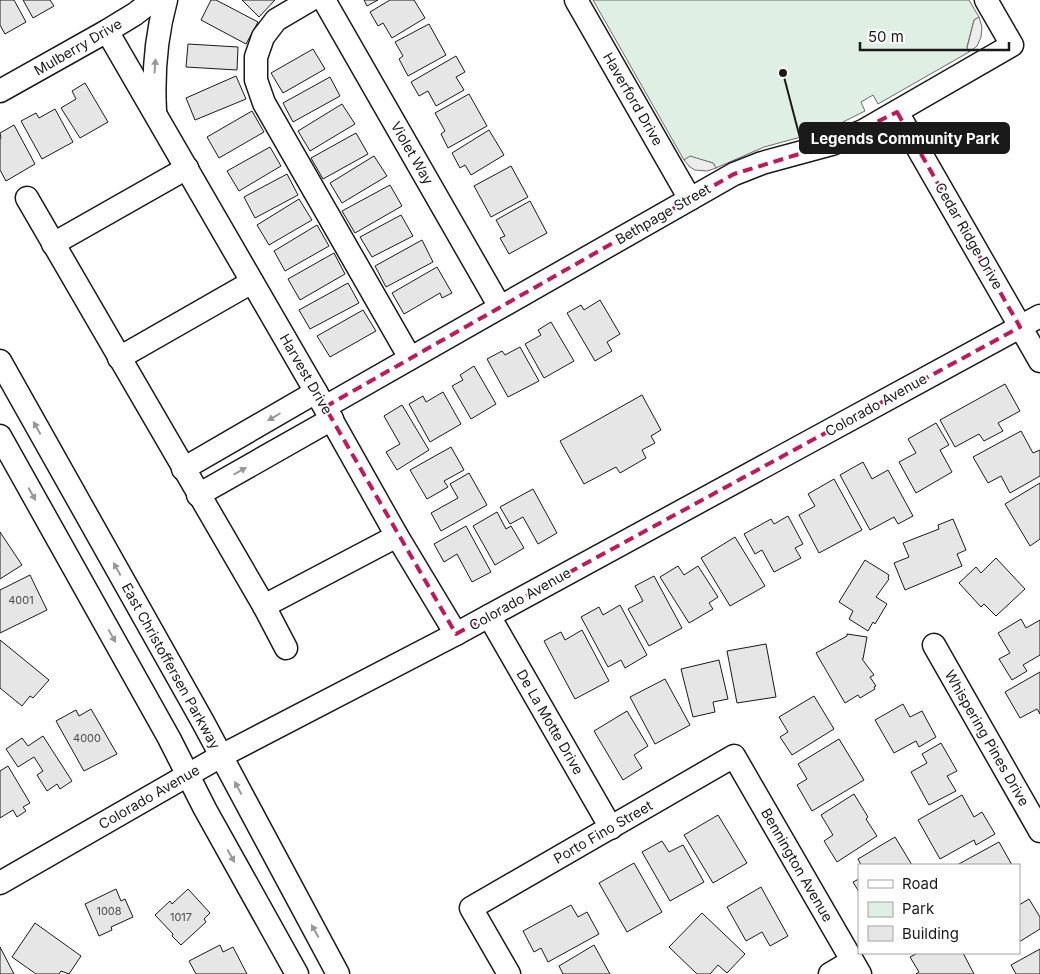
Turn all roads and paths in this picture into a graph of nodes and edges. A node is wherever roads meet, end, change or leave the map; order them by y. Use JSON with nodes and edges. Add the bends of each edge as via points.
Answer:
{"nodes":[{"id":1,"x":153,"y":0,"type":"edge"},
{"id":2,"x":166,"y":0,"type":"edge"},
{"id":3,"x":310,"y":0,"type":"edge"},
{"id":4,"x":324,"y":0,"type":"edge"},
{"id":5,"x":576,"y":0,"type":"edge"},
{"id":6,"x":986,"y":0,"type":"edge"},
{"id":7,"x":107,"y":31,"type":"junction"},
{"id":8,"x":0,"y":91,"type":"edge"},
{"id":9,"x":897,"y":112,"type":"junction"},
{"id":10,"x":155,"y":114,"type":"junction"},
{"id":11,"x":187,"y":168,"type":"junction"},
{"id":12,"x":26,"y":198,"type":"dead end"},
{"id":13,"x":690,"y":199,"type":"junction"},
{"id":14,"x":53,"y":244,"type":"junction"},
{"id":15,"x":252,"y":282,"type":"junction"},
{"id":16,"x":500,"y":307,"type":"junction"},
{"id":17,"x":1040,"y":316,"type":"edge"},
{"id":18,"x":1020,"y":326,"type":"junction"},
{"id":19,"x":119,"y":358,"type":"junction"},
{"id":20,"x":410,"y":358,"type":"junction"},
{"id":21,"x":0,"y":361,"type":"edge"},
{"id":22,"x":1040,"y":361,"type":"edge"},
{"id":23,"x":324,"y":406,"type":"junction"},
{"id":24,"x":0,"y":436,"type":"edge"},
{"id":25,"x":183,"y":470,"type":"junction"},
{"id":26,"x":198,"y":495,"type":"junction"},
{"id":27,"x":397,"y":536,"type":"junction"},
{"id":28,"x":264,"y":606,"type":"junction"},
{"id":29,"x":488,"y":616,"type":"junction"},
{"id":30,"x":456,"y":634,"type":"junction"},
{"id":31,"x":934,"y":645,"type":"dead end"},
{"id":32,"x":286,"y":648,"type":"dead end"},
{"id":33,"x":221,"y":756,"type":"junction"},
{"id":34,"x":734,"y":756,"type":"joint"},
{"id":35,"x":188,"y":775,"type":"junction"},
{"id":36,"x":611,"y":828,"type":"junction"},
{"id":37,"x":1040,"y":831,"type":"edge"},
{"id":38,"x":0,"y":883,"type":"edge"},
{"id":39,"x":856,"y":968,"type":"edge"},
{"id":40,"x":297,"y":974,"type":"edge"},
{"id":41,"x":338,"y":974,"type":"edge"},
{"id":42,"x":509,"y":974,"type":"edge"},
{"id":43,"x":830,"y":974,"type":"edge"}],
"edges":[{"from":1,"to":7,"type":"street","name":"Mulberry Drive"},
{"from":10,"to":2,"type":"street","name":"Harvest Drive","one_way":true,"via":[[156,49]]},
{"from":3,"to":20,"type":"street","via":[[276,20],[263,37],[256,57],[256,80],[264,103]]},
{"from":4,"to":16,"type":"street","name":"Violet Way"},
{"from":5,"to":13,"type":"street","name":"Haverford Drive"},
{"from":6,"to":9,"type":"street","name":"Bethpage Street","via":[[1012,45]]},
{"from":7,"to":8,"type":"street","name":"Mulberry Drive"},
{"from":7,"to":10,"type":"street","name":"Harvest Drive"},
{"from":9,"to":13,"type":"street","name":"Bethpage Street","via":[[832,144],[741,171]]},
{"from":9,"to":18,"type":"street","name":"Cedar Ridge Drive"},
{"from":10,"to":11,"type":"street","name":"Harvest Drive"},
{"from":11,"to":14,"type":"street"},
{"from":11,"to":15,"type":"street","name":"Harvest Drive"},
{"from":12,"to":14,"type":"street"},
{"from":13,"to":16,"type":"street","name":"Bethpage Street"},
{"from":14,"to":19,"type":"street"},
{"from":15,"to":19,"type":"street"},
{"from":15,"to":23,"type":"street","name":"Harvest Drive"},
{"from":16,"to":20,"type":"street","name":"Bethpage Street"},
{"from":17,"to":18,"type":"street","name":"Colorado Avenue"},
{"from":18,"to":22,"type":"street","name":"Cedar Ridge Drive"},
{"from":18,"to":29,"type":"street","name":"Colorado Avenue"},
{"from":19,"to":25,"type":"street"},
{"from":20,"to":23,"type":"street","name":"Bethpage Street"},
{"from":33,"to":21,"type":"street","name":"East Christoffersen Parkway","one_way":true},
{"from":23,"to":25,"type":"street","one_way":true},
{"from":26,"to":23,"type":"street","one_way":true},
{"from":23,"to":27,"type":"street","name":"Harvest Drive"},
{"from":24,"to":35,"type":"street","one_way":true},
{"from":25,"to":26,"type":"street"},
{"from":26,"to":28,"type":"street"},
{"from":27,"to":28,"type":"street"},
{"from":27,"to":30,"type":"street","name":"Harvest Drive"},
{"from":28,"to":32,"type":"street"},
{"from":29,"to":30,"type":"street","name":"Colorado Avenue"},
{"from":29,"to":36,"type":"street","name":"De La Motte Drive"},
{"from":30,"to":33,"type":"street","name":"Colorado Avenue"},
{"from":31,"to":37,"type":"street","name":"Whispering Pines Drive"},
{"from":33,"to":35,"type":"street","name":"Colorado Avenue"},
{"from":41,"to":33,"type":"street","name":"East Christoffersen Parkway","one_way":true},
{"from":34,"to":36,"type":"street","name":"Porto Fino Street"},
{"from":34,"to":39,"type":"street","name":"Bennington Avenue"},
{"from":35,"to":38,"type":"street","name":"Colorado Avenue"},
{"from":35,"to":40,"type":"street","one_way":true},
{"from":36,"to":42,"type":"street","name":"Porto Fino Street","via":[[471,908]]},
{"from":39,"to":43,"type":"street"}]}
